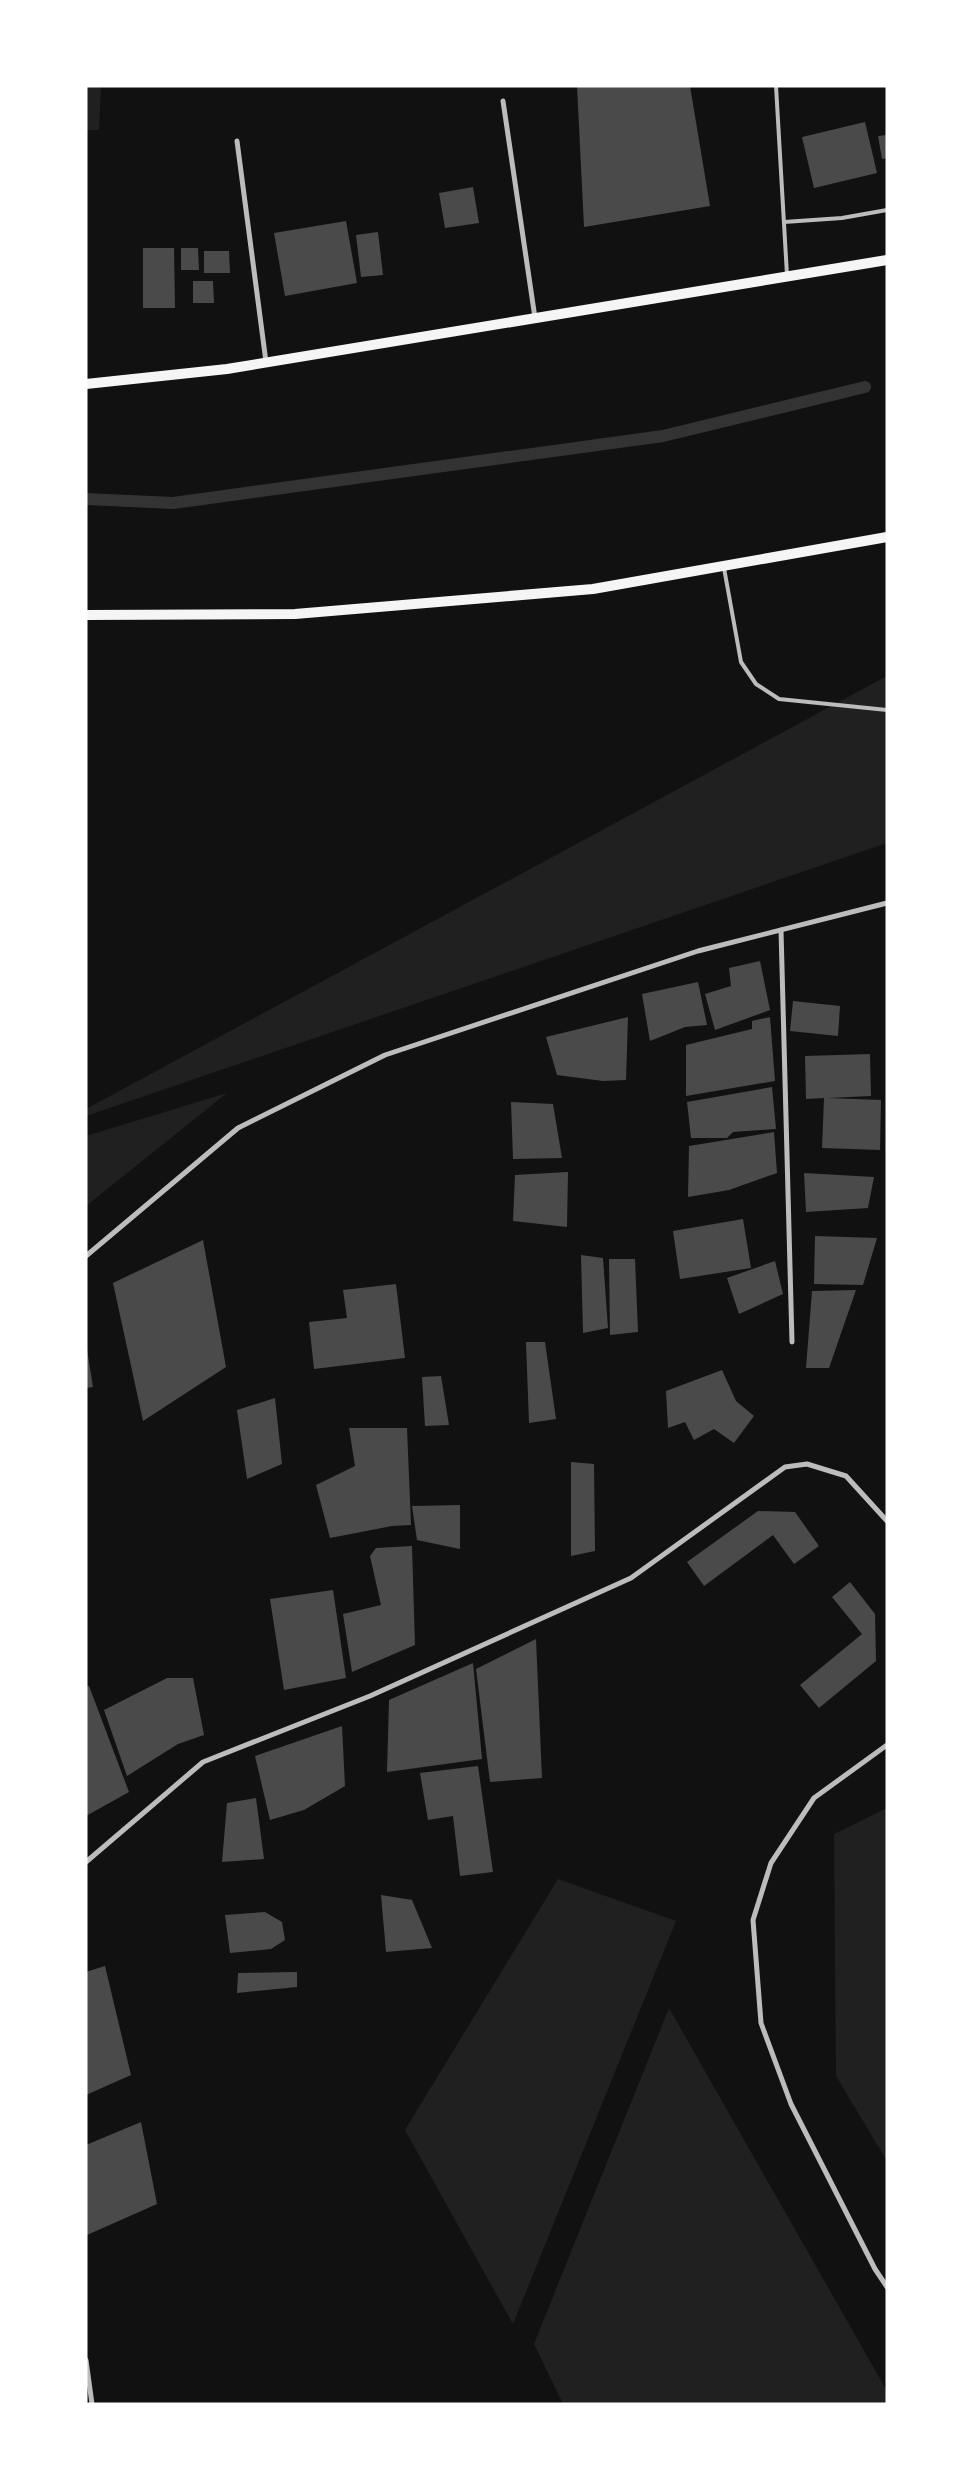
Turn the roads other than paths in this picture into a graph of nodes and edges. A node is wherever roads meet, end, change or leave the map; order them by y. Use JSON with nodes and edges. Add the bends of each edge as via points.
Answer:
{"nodes":[{"id":1,"x":776,"y":86,"type":"edge"},
{"id":2,"x":503,"y":101,"type":"dead end"},
{"id":3,"x":237,"y":141,"type":"dead end"},
{"id":4,"x":887,"y":210,"type":"edge"},
{"id":5,"x":784,"y":222,"type":"junction"},
{"id":6,"x":887,"y":260,"type":"edge"},
{"id":7,"x":787,"y":277,"type":"junction"},
{"id":8,"x":535,"y":318,"type":"junction"},
{"id":9,"x":266,"y":362,"type":"junction"},
{"id":10,"x":86,"y":384,"type":"edge"},
{"id":11,"x":887,"y":536,"type":"edge"},
{"id":12,"x":724,"y":566,"type":"junction"},
{"id":13,"x":86,"y":615,"type":"edge"},
{"id":14,"x":887,"y":710,"type":"edge"},
{"id":15,"x":887,"y":903,"type":"edge"},
{"id":16,"x":781,"y":930,"type":"junction"},
{"id":17,"x":86,"y":1256,"type":"edge"},
{"id":18,"x":792,"y":1342,"type":"dead end"},
{"id":19,"x":887,"y":1521,"type":"edge"},
{"id":20,"x":887,"y":1745,"type":"edge"},
{"id":21,"x":86,"y":1862,"type":"edge"},
{"id":22,"x":887,"y":2287,"type":"edge"},
{"id":23,"x":86,"y":2360,"type":"edge"},
{"id":24,"x":92,"y":2404,"type":"edge"}],
"edges":[{"from":1,"to":5,"type":"lane"},
{"from":2,"to":8,"type":"street"},
{"from":3,"to":9,"type":"street"},
{"from":4,"to":5,"type":"lane","via":[[842,218]]},
{"from":5,"to":7,"type":"lane"},
{"from":6,"to":7,"type":"main road"},
{"from":7,"to":8,"type":"main road"},
{"from":8,"to":9,"type":"main road"},
{"from":9,"to":10,"type":"main road"},
{"from":11,"to":12,"type":"main road"},
{"from":12,"to":13,"type":"main road","via":[[593,589],[295,614]]},
{"from":12,"to":14,"type":"lane","via":[[741,662],[756,684],[779,699]]},
{"from":15,"to":16,"type":"street"},
{"from":16,"to":17,"type":"street","via":[[698,951],[385,1055],[238,1128]]},
{"from":16,"to":18,"type":"street"},
{"from":19,"to":21,"type":"street","via":[[846,1476],[807,1464],[785,1467],[631,1578],[370,1696],[203,1762]]},
{"from":20,"to":22,"type":"street","via":[[814,1798],[771,1864],[753,1920],[761,2023],[791,2104]]},
{"from":23,"to":24,"type":"street"}]}
